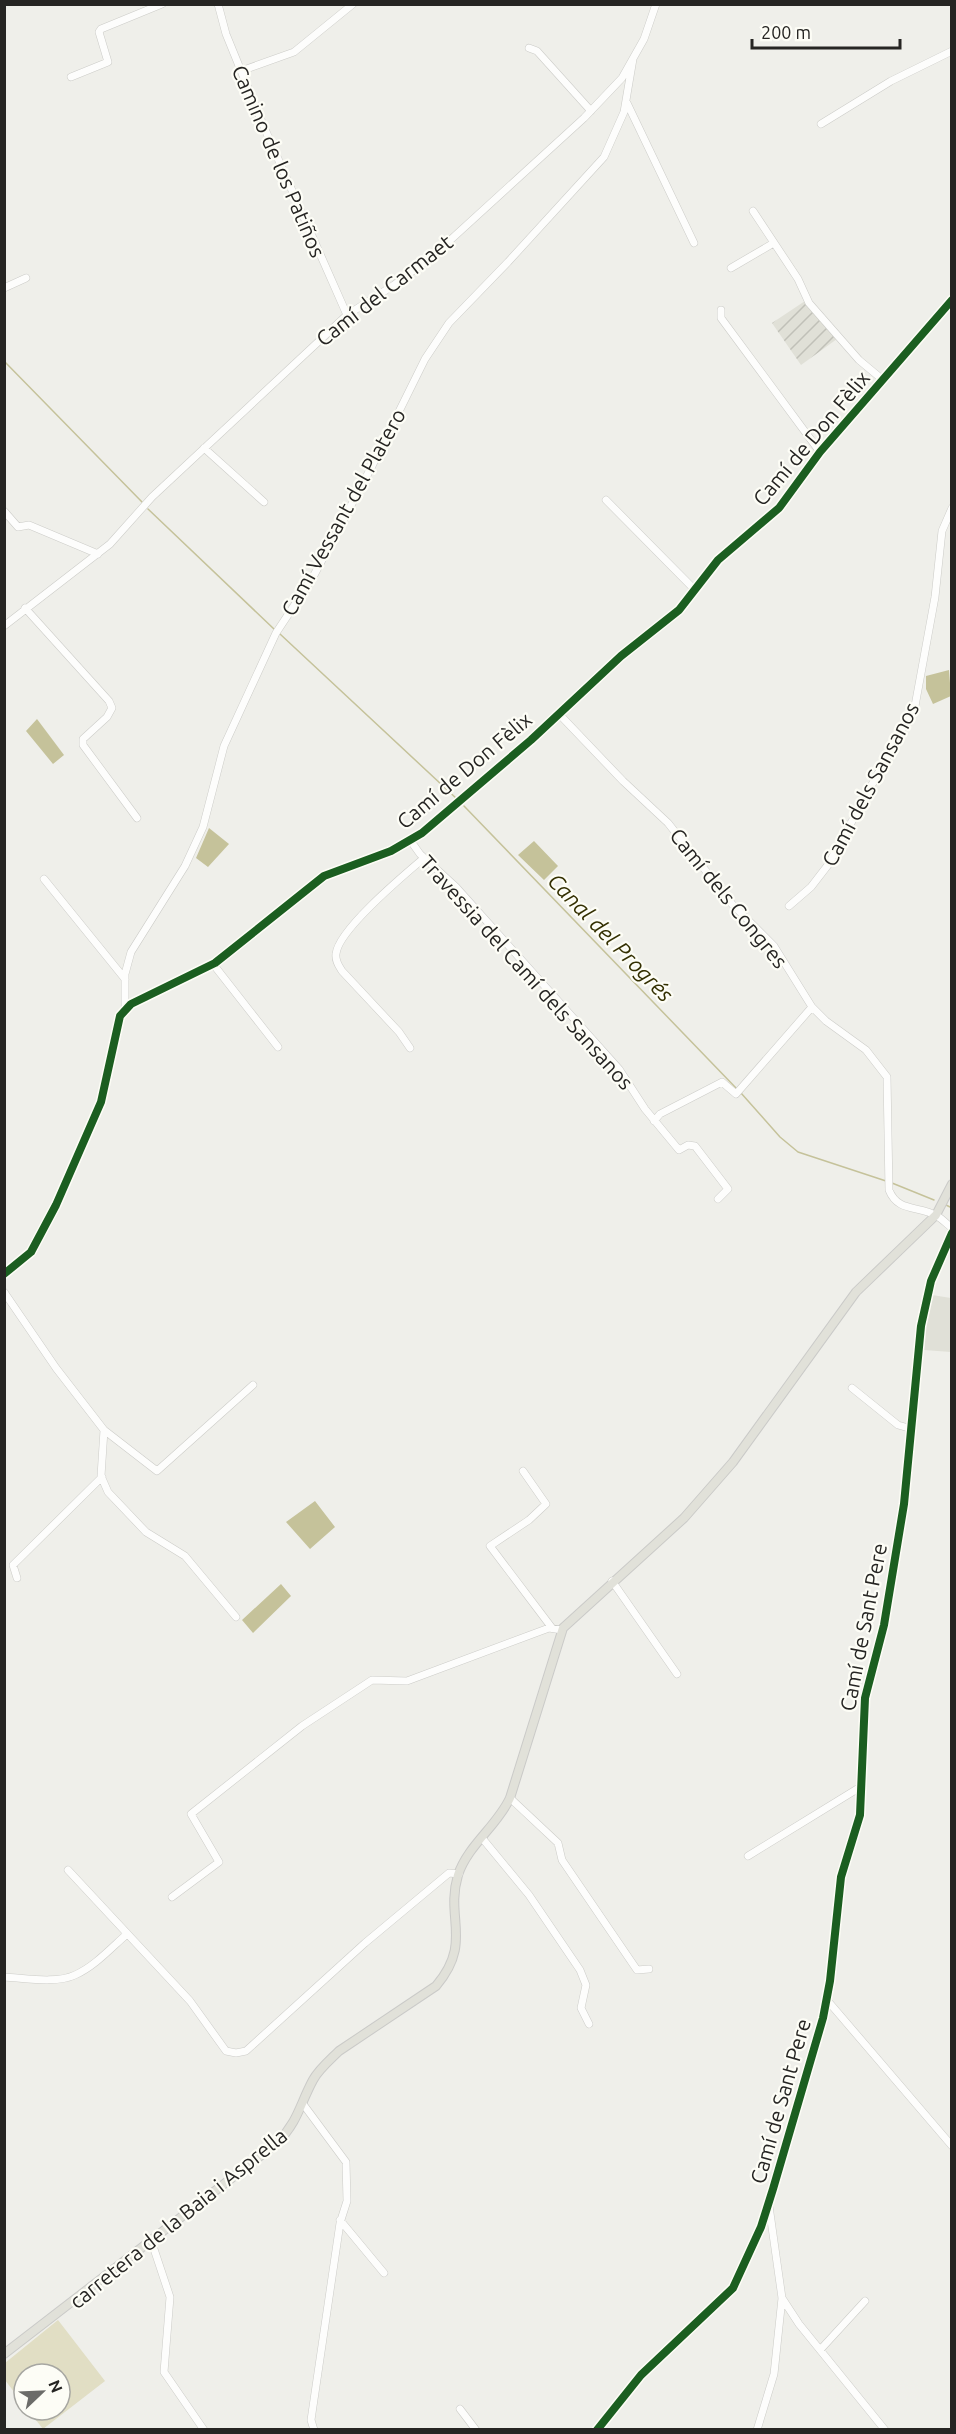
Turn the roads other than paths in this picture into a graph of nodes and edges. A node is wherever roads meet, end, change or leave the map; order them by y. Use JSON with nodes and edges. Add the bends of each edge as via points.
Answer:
{"nodes":[{"id":1,"x":162,"y":4,"type":"edge"},
{"id":2,"x":218,"y":4,"type":"edge"},
{"id":3,"x":353,"y":4,"type":"edge"},
{"id":4,"x":656,"y":4,"type":"edge"},
{"id":5,"x":529,"y":48,"type":"dead end"},
{"id":6,"x":951,"y":51,"type":"edge"},
{"id":7,"x":633,"y":59,"type":"junction"},
{"id":8,"x":242,"y":71,"type":"junction"},
{"id":9,"x":71,"y":77,"type":"dead end"},
{"id":10,"x":627,"y":103,"type":"junction"},
{"id":11,"x":591,"y":111,"type":"junction"},
{"id":12,"x":821,"y":124,"type":"dead end"},
{"id":13,"x":753,"y":211,"type":"dead end"},
{"id":14,"x":693,"y":243,"type":"dead end"},
{"id":15,"x":772,"y":244,"type":"junction"},
{"id":16,"x":731,"y":268,"type":"dead end"},
{"id":17,"x":26,"y":278,"type":"dead end"},
{"id":18,"x":4,"y":288,"type":"edge"},
{"id":19,"x":951,"y":300,"type":"edge"},
{"id":20,"x":721,"y":310,"type":"dead end"},
{"id":21,"x":347,"y":315,"type":"junction"},
{"id":22,"x":883,"y":380,"type":"junction"},
{"id":23,"x":204,"y":448,"type":"junction"},
{"id":24,"x":820,"y":452,"type":"junction"},
{"id":25,"x":606,"y":500,"type":"dead end"},
{"id":26,"x":264,"y":502,"type":"dead end"},
{"id":27,"x":951,"y":508,"type":"edge"},
{"id":28,"x":4,"y":511,"type":"edge"},
{"id":29,"x":98,"y":554,"type":"junction"},
{"id":30,"x":695,"y":590,"type":"junction"},
{"id":31,"x":25,"y":608,"type":"junction"},
{"id":32,"x":4,"y":626,"type":"edge"},
{"id":33,"x":559,"y":714,"type":"junction"},
{"id":34,"x":137,"y":818,"type":"dead end"},
{"id":35,"x":410,"y":840,"type":"junction"},
{"id":36,"x":424,"y":858,"type":"junction"},
{"id":37,"x":44,"y":879,"type":"dead end"},
{"id":38,"x":789,"y":906,"type":"dead end"},
{"id":39,"x":213,"y":964,"type":"junction"},
{"id":40,"x":125,"y":979,"type":"junction"},
{"id":41,"x":125,"y":1007,"type":"junction"},
{"id":42,"x":812,"y":1007,"type":"junction"},
{"id":43,"x":278,"y":1047,"type":"dead end"},
{"id":44,"x":410,"y":1048,"type":"dead end"},
{"id":45,"x":654,"y":1121,"type":"junction"},
{"id":46,"x":951,"y":1184,"type":"edge"},
{"id":47,"x":718,"y":1199,"type":"dead end"},
{"id":48,"x":936,"y":1215,"type":"junction"},
{"id":49,"x":951,"y":1231,"type":"edge"},
{"id":50,"x":4,"y":1274,"type":"edge"},
{"id":51,"x":4,"y":1292,"type":"edge"},
{"id":52,"x":253,"y":1385,"type":"dead end"},
{"id":53,"x":852,"y":1388,"type":"dead end"},
{"id":54,"x":912,"y":1429,"type":"junction"},
{"id":55,"x":104,"y":1430,"type":"junction"},
{"id":56,"x":523,"y":1471,"type":"dead end"},
{"id":57,"x":102,"y":1477,"type":"junction"},
{"id":58,"x":17,"y":1578,"type":"dead end"},
{"id":59,"x":612,"y":1581,"type":"junction"},
{"id":60,"x":236,"y":1617,"type":"dead end"},
{"id":61,"x":552,"y":1628,"type":"junction"},
{"id":62,"x":562,"y":1630,"type":"junction"},
{"id":63,"x":677,"y":1674,"type":"dead end"},
{"id":64,"x":862,"y":1786,"type":"junction"},
{"id":65,"x":510,"y":1798,"type":"junction"},
{"id":66,"x":482,"y":1838,"type":"junction"},
{"id":67,"x":747,"y":1856,"type":"dead end"},
{"id":68,"x":68,"y":1870,"type":"dead end"},
{"id":69,"x":459,"y":1874,"type":"junction"},
{"id":70,"x":172,"y":1897,"type":"dead end"},
{"id":71,"x":127,"y":1934,"type":"junction"},
{"id":72,"x":649,"y":1969,"type":"dead end"},
{"id":73,"x":4,"y":1977,"type":"edge"},
{"id":74,"x":827,"y":2000,"type":"junction"},
{"id":75,"x":589,"y":2024,"type":"dead end"},
{"id":76,"x":303,"y":2104,"type":"junction"},
{"id":77,"x":951,"y":2146,"type":"edge"},
{"id":78,"x":769,"y":2203,"type":"junction"},
{"id":79,"x":340,"y":2220,"type":"junction"},
{"id":80,"x":151,"y":2240,"type":"junction"},
{"id":81,"x":384,"y":2273,"type":"dead end"},
{"id":82,"x":782,"y":2298,"type":"junction"},
{"id":83,"x":865,"y":2301,"type":"dead end"},
{"id":84,"x":820,"y":2350,"type":"junction"},
{"id":85,"x":4,"y":2354,"type":"edge"},
{"id":86,"x":460,"y":2409,"type":"dead end"},
{"id":87,"x":204,"y":2430,"type":"edge"},
{"id":88,"x":314,"y":2430,"type":"edge"},
{"id":89,"x":476,"y":2430,"type":"edge"},
{"id":90,"x":597,"y":2430,"type":"edge"},
{"id":91,"x":757,"y":2430,"type":"edge"},
{"id":92,"x":885,"y":2430,"type":"edge"}],
"edges":[{"from":1,"to":9,"type":"street","via":[[101,28],[108,62]]},
{"from":2,"to":8,"type":"street","name":"Camino de los Patiños"},
{"from":3,"to":8,"type":"street","via":[[294,52]]},
{"from":4,"to":7,"type":"street","name":"Camí del Carmaet"},
{"from":5,"to":11,"type":"street","via":[[537,51]]},
{"from":6,"to":12,"type":"street","via":[[891,81]]},
{"from":7,"to":10,"type":"street","name":"Camí Vessant del Platero"},
{"from":7,"to":11,"type":"street","name":"Camí del Carmaet","via":[[622,78]]},
{"from":8,"to":21,"type":"street","name":"Camino de los Patiños"},
{"from":10,"to":14,"type":"street"},
{"from":10,"to":40,"type":"street","name":"Camí Vessant del Platero","via":[[604,156],[449,323],[425,359],[313,577],[268,650],[224,746],[203,827],[185,866],[131,952]]},
{"from":11,"to":21,"type":"street","name":"Camí del Carmaet","via":[[435,254]]},
{"from":13,"to":15,"type":"street"},
{"from":15,"to":16,"type":"street"},
{"from":15,"to":22,"type":"street","via":[[825,323]]},
{"from":17,"to":18,"type":"street"},
{"from":19,"to":22,"type":"street","name":"Camí de Don Fèlix"},
{"from":20,"to":24,"type":"street","via":[[720,318]]},
{"from":21,"to":23,"type":"street","name":"Camí del Carmaet"},
{"from":22,"to":24,"type":"street","name":"Camí de Don Fèlix"},
{"from":23,"to":26,"type":"street"},
{"from":23,"to":29,"type":"street","name":"Camí del Carmaet"},
{"from":24,"to":30,"type":"street","name":"Camí de Don Fèlix","via":[[779,508],[718,560]]},
{"from":25,"to":30,"type":"street"},
{"from":27,"to":38,"type":"street","name":"Camí dels Sansanos","via":[[942,531],[915,706],[828,865]]},
{"from":28,"to":29,"type":"street","via":[[18,527],[29,525]]},
{"from":29,"to":31,"type":"street","name":"Camí del Carmaet"},
{"from":30,"to":33,"type":"street","name":"Camí de Don Fèlix","via":[[679,610],[621,656]]},
{"from":31,"to":32,"type":"street","name":"Camí del Carmaet"},
{"from":31,"to":34,"type":"street","via":[[109,701],[112,708],[107,717],[83,739],[84,745]]},
{"from":33,"to":35,"type":"street","name":"Camí de Don Fèlix"},
{"from":33,"to":42,"type":"street","name":"Camí dels Congres","via":[[668,823],[732,904],[764,933]]},
{"from":35,"to":36,"type":"street","name":"Travessia del Camí dels Sansanos"},
{"from":35,"to":39,"type":"street","name":"Camí de Don Fèlix","via":[[324,876]]},
{"from":36,"to":44,"type":"street","via":[[368,910],[335,952],[342,971]]},
{"from":36,"to":45,"type":"street","name":"Travessia del Camí dels Sansanos","via":[[456,887],[619,1069]]},
{"from":37,"to":40,"type":"street"},
{"from":39,"to":41,"type":"street","name":"Camí de Don Fèlix"},
{"from":39,"to":43,"type":"street"},
{"from":40,"to":41,"type":"street","name":"Camí Vessant del Platero"},
{"from":41,"to":50,"type":"street","via":[[101,1102],[56,1205],[31,1252]]},
{"from":42,"to":45,"type":"street","via":[[736,1094],[722,1082],[660,1114]]},
{"from":42,"to":48,"type":"street","name":"Camí dels Congres","via":[[826,1022],[866,1050],[887,1077],[889,1190],[893,1199]]},
{"from":45,"to":47,"type":"street","name":"Travessia del Camí dels Sansanos","via":[[679,1150],[688,1144],[695,1146],[728,1189]]},
{"from":46,"to":48,"type":"main road","name":"carretera de la Baia i Asprella"},
{"from":48,"to":49,"type":"street","name":"Camí dels Congres"},
{"from":48,"to":59,"type":"main road","name":"carretera de la Baia i Asprella","via":[[856,1292],[734,1462],[684,1518]]},
{"from":49,"to":54,"type":"street","name":"Camí de Sant Pere","via":[[925,1300]]},
{"from":51,"to":55,"type":"street"},
{"from":52,"to":55,"type":"street","via":[[157,1471]]},
{"from":53,"to":54,"type":"street","via":[[898,1425]]},
{"from":54,"to":64,"type":"street","name":"Camí de Sant Pere","via":[[900,1534],[884,1624],[865,1698]]},
{"from":55,"to":57,"type":"street"},
{"from":56,"to":61,"type":"street","via":[[546,1504],[490,1546]]},
{"from":57,"to":58,"type":"street","via":[[13,1565]]},
{"from":57,"to":60,"type":"street","via":[[117,1504],[146,1532],[185,1556]]},
{"from":59,"to":62,"type":"main road","name":"carretera de la Baia i Asprella"},
{"from":59,"to":63,"type":"street"},
{"from":61,"to":62,"type":"street"},
{"from":61,"to":70,"type":"street","via":[[407,1681],[372,1680],[302,1726],[191,1814],[219,1862]]},
{"from":62,"to":65,"type":"main road","name":"carretera de la Baia i Asprella"},
{"from":64,"to":67,"type":"street"},
{"from":64,"to":74,"type":"street","name":"Camí de Sant Pere","via":[[860,1815],[841,1877]]},
{"from":65,"to":66,"type":"main road","name":"carretera de la Baia i Asprella"},
{"from":65,"to":72,"type":"street","via":[[558,1843],[562,1860],[637,1970]]},
{"from":66,"to":69,"type":"main road","name":"carretera de la Baia i Asprella"},
{"from":66,"to":75,"type":"street","via":[[529,1895],[580,1970],[586,1985],[581,2008]]},
{"from":68,"to":71,"type":"street"},
{"from":69,"to":71,"type":"street","via":[[449,1873],[246,2051],[236,2053],[226,2051],[190,2001]]},
{"from":69,"to":76,"type":"main road","name":"carretera de la Baia i Asprella","via":[[457,1948],[445,1975],[428,1992],[339,2051],[314,2079]]},
{"from":71,"to":73,"type":"street","via":[[73,1976]]},
{"from":74,"to":77,"type":"street"},
{"from":74,"to":78,"type":"street","name":"Camí de Sant Pere"},
{"from":76,"to":79,"type":"street","via":[[346,2162],[347,2200]]},
{"from":76,"to":80,"type":"main road","name":"carretera de la Baia i Asprella","via":[[290,2130],[277,2143]]},
{"from":78,"to":82,"type":"street"},
{"from":78,"to":90,"type":"street","name":"Camí de Sant Pere","via":[[733,2288],[641,2375]]},
{"from":79,"to":81,"type":"street"},
{"from":79,"to":88,"type":"street","via":[[311,2420]]},
{"from":80,"to":85,"type":"main road","name":"carretera de la Baia i Asprella"},
{"from":80,"to":87,"type":"street","via":[[170,2297],[164,2372]]},
{"from":82,"to":84,"type":"street"},
{"from":82,"to":91,"type":"street","via":[[774,2374]]},
{"from":83,"to":84,"type":"street"},
{"from":84,"to":92,"type":"street"},
{"from":86,"to":89,"type":"street"}]}
